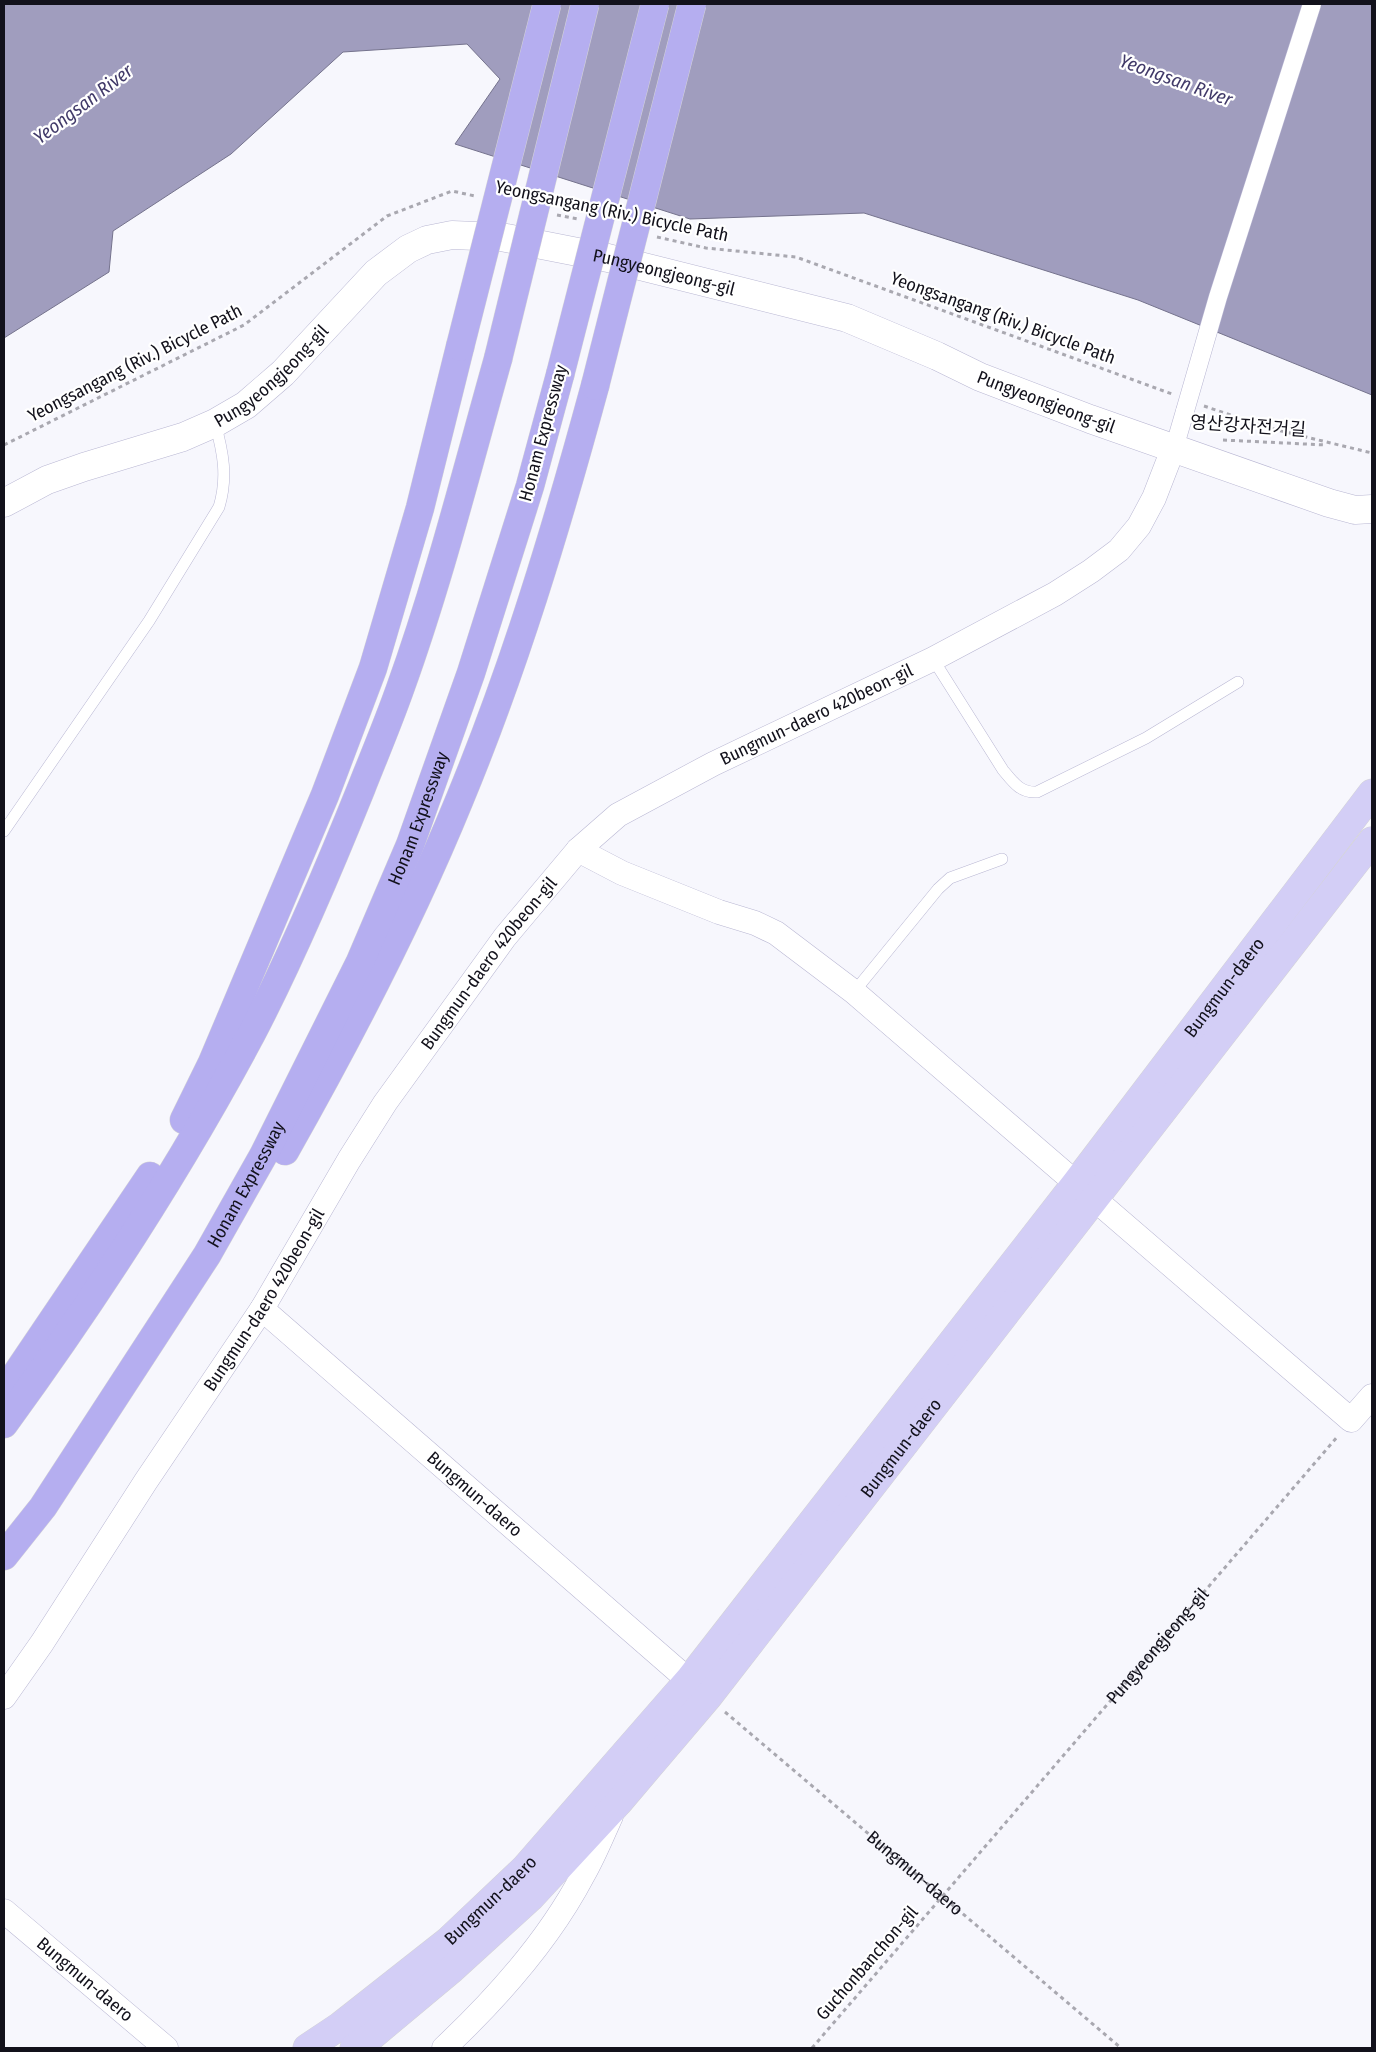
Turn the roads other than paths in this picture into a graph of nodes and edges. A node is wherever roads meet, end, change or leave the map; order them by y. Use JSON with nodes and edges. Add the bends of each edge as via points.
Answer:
{"nodes":[{"id":1,"x":547,"y":4,"type":"edge"},
{"id":2,"x":585,"y":4,"type":"edge"},
{"id":3,"x":655,"y":4,"type":"edge"},
{"id":4,"x":692,"y":4,"type":"edge"},
{"id":5,"x":1312,"y":4,"type":"edge"},
{"id":6,"x":215,"y":423,"type":"junction"},
{"id":7,"x":1175,"y":442,"type":"junction"},
{"id":8,"x":4,"y":503,"type":"edge"},
{"id":9,"x":1367,"y":516,"type":"edge"},
{"id":10,"x":933,"y":659,"type":"junction"},
{"id":11,"x":1238,"y":682,"type":"dead end"},
{"id":12,"x":1372,"y":793,"type":"edge"},
{"id":13,"x":4,"y":831,"type":"edge"},
{"id":14,"x":1372,"y":841,"type":"edge"},
{"id":15,"x":578,"y":850,"type":"junction"},
{"id":16,"x":1002,"y":859,"type":"dead end"},
{"id":17,"x":854,"y":992,"type":"junction"},
{"id":18,"x":1085,"y":1191,"type":"junction"},
{"id":19,"x":262,"y":1309,"type":"junction"},
{"id":20,"x":4,"y":1392,"type":"edge"},
{"id":21,"x":1372,"y":1396,"type":"edge"},
{"id":22,"x":4,"y":1424,"type":"edge"},
{"id":23,"x":43,"y":1507,"type":"junction"},
{"id":24,"x":4,"y":1556,"type":"edge"},
{"id":25,"x":698,"y":1688,"type":"junction"},
{"id":26,"x":4,"y":1697,"type":"edge"},
{"id":27,"x":618,"y":1803,"type":"junction"},
{"id":28,"x":4,"y":1911,"type":"edge"},
{"id":29,"x":166,"y":2048,"type":"edge"},
{"id":30,"x":307,"y":2048,"type":"edge"},
{"id":31,"x":354,"y":2048,"type":"edge"},
{"id":32,"x":444,"y":2048,"type":"edge"}],
"edges":[{"from":1,"to":20,"type":"highway","bridge":true,"via":[[420,508],[373,668],[325,795],[212,1063],[181,1126]]},
{"from":2,"to":22,"type":"highway","bridge":true,"via":[[498,359],[439,572],[400,690],[333,860],[253,1030],[166,1185],[99,1290]]},
{"from":3,"to":23,"type":"highway","name":"Honam Expressway","bridge":true,"via":[[530,486],[471,673],[410,845],[360,962],[263,1156],[207,1255]]},
{"from":4,"to":23,"type":"highway","bridge":true,"via":[[559,518],[504,683],[460,800],[413,907],[309,1108],[215,1276],[144,1382]]},
{"from":5,"to":7,"type":"street","bridge":true,"via":[[1218,297],[1193,408]]},
{"from":6,"to":7,"type":"street","name":"Pungyeongjeong-gil","via":[[246,405],[282,373],[376,273],[414,246],[452,235],[501,237],[608,258],[847,318],[980,377]]},
{"from":6,"to":8,"type":"street","name":"Pungyeongjeong-gil","via":[[183,437],[47,480]]},
{"from":6,"to":13,"type":"lane","via":[[224,455],[225,473],[219,507],[149,621]]},
{"from":7,"to":9,"type":"street","name":"Pungyeongjeong-gil"},
{"from":7,"to":10,"type":"street","name":"Bungmun-daero 420beon-gil","via":[[1154,498],[1143,519],[1119,550],[1055,594]]},
{"from":10,"to":11,"type":"lane","via":[[1002,770],[1015,785],[1031,792],[1037,792],[1146,738]]},
{"from":10,"to":15,"type":"street","name":"Bungmun-daero 420beon-gil","via":[[713,764],[618,815]]},
{"from":12,"to":18,"type":"main road","name":"Bungmun-daero"},
{"from":14,"to":18,"type":"main road","name":"Bungmun-daero"},
{"from":15,"to":17,"type":"street","via":[[622,874],[776,933]]},
{"from":15,"to":19,"type":"street","name":"Bungmun-daero 420beon-gil","via":[[505,936],[385,1103]]},
{"from":16,"to":17,"type":"lane","via":[[950,878]]},
{"from":17,"to":18,"type":"street"},
{"from":18,"to":21,"type":"street","via":[[1351,1420]]},
{"from":18,"to":25,"type":"main road","name":"Bungmun-daero"},
{"from":19,"to":25,"type":"street","name":"Bungmun-daero"},
{"from":19,"to":26,"type":"street","name":"Bungmun-daero 420beon-gil"},
{"from":23,"to":24,"type":"highway","name":"Honam Expressway"},
{"from":25,"to":27,"type":"main road","name":"Bungmun-daero"},
{"from":25,"to":30,"type":"main road","name":"Bungmun-daero","via":[[525,1868],[448,1941]]},
{"from":27,"to":31,"type":"main road","name":"Bungmun-daero","via":[[502,1923],[452,1969]]},
{"from":27,"to":32,"type":"street","via":[[583,1876],[546,1934],[475,2019]]},
{"from":28,"to":29,"type":"street","name":"Bungmun-daero"}]}
